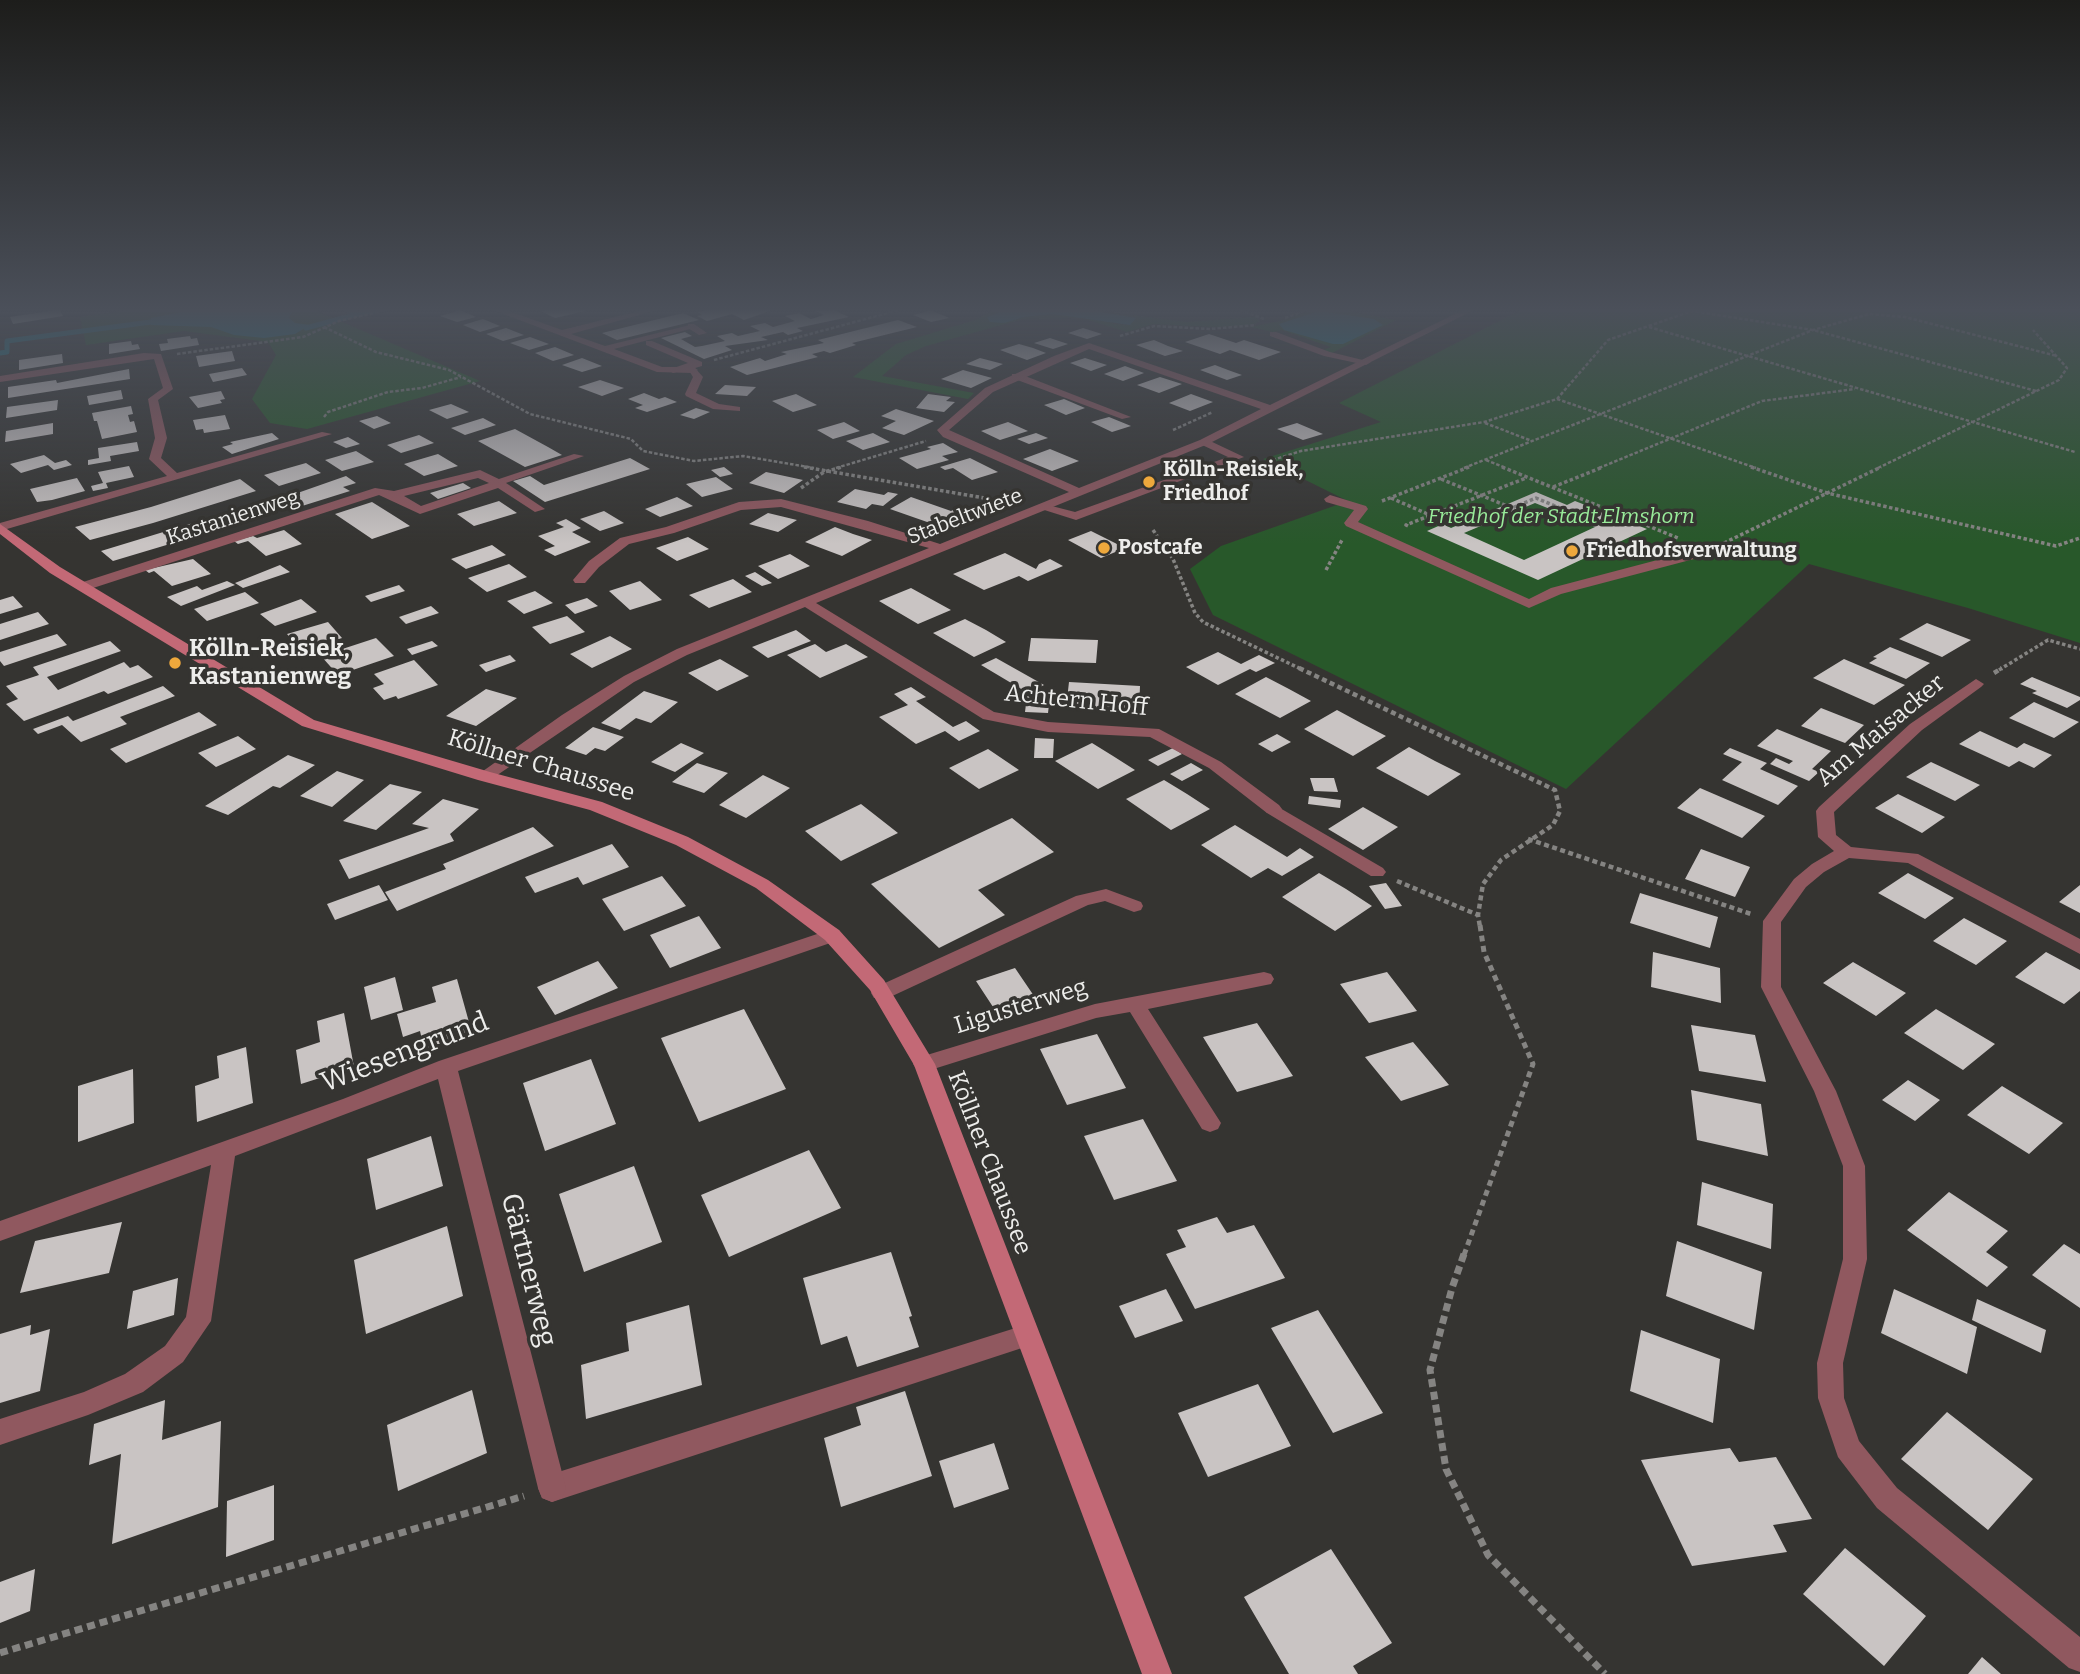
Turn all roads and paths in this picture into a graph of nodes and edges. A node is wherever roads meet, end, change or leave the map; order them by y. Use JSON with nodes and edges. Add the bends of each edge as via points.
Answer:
{"nodes":[{"id":1,"x":168,"y":388,"type":"edge"},
{"id":2,"x":421,"y":388,"type":"edge"},
{"id":3,"x":483,"y":388,"type":"edge"},
{"id":4,"x":693,"y":388,"type":"edge"},
{"id":5,"x":993,"y":388,"type":"edge"},
{"id":6,"x":1049,"y":388,"type":"edge"},
{"id":7,"x":1211,"y":388,"type":"edge"},
{"id":8,"x":1313,"y":388,"type":"edge"},
{"id":9,"x":1567,"y":388,"type":"edge"},
{"id":10,"x":1668,"y":388,"type":"edge"},
{"id":11,"x":1855,"y":388,"type":"edge"},
{"id":12,"x":2025,"y":388,"type":"edge"},
{"id":13,"x":2042,"y":388,"type":"edge"},
{"id":14,"x":1858,"y":389,"type":"junction"},
{"id":15,"x":2036,"y":391,"type":"junction"},
{"id":16,"x":1557,"y":400,"type":"junction"},
{"id":17,"x":736,"y":409,"type":"dead end"},
{"id":18,"x":1271,"y":409,"type":"junction"},
{"id":19,"x":1601,"y":415,"type":"junction"},
{"id":20,"x":1126,"y":417,"type":"dead end"},
{"id":21,"x":1484,"y":422,"type":"junction"},
{"id":22,"x":1971,"y":422,"type":"junction"},
{"id":23,"x":326,"y":434,"type":"joint"},
{"id":24,"x":947,"y":435,"type":"junction"},
{"id":25,"x":1669,"y":438,"type":"junction"},
{"id":26,"x":1534,"y":441,"type":"junction"},
{"id":27,"x":1204,"y":442,"type":"junction"},
{"id":28,"x":2075,"y":452,"type":"dead end"},
{"id":29,"x":578,"y":456,"type":"dead end"},
{"id":30,"x":1486,"y":460,"type":"junction"},
{"id":31,"x":1255,"y":465,"type":"dead end"},
{"id":32,"x":824,"y":472,"type":"junction"},
{"id":33,"x":175,"y":477,"type":"junction"},
{"id":34,"x":1527,"y":477,"type":"junction"},
{"id":35,"x":1440,"y":479,"type":"junction"},
{"id":36,"x":497,"y":483,"type":"junction"},
{"id":37,"x":1552,"y":487,"type":"junction"},
{"id":38,"x":1081,"y":493,"type":"junction"},
{"id":39,"x":1827,"y":493,"type":"junction"},
{"id":40,"x":394,"y":495,"type":"junction"},
{"id":41,"x":1481,"y":495,"type":"junction"},
{"id":42,"x":1391,"y":498,"type":"junction"},
{"id":43,"x":1331,"y":499,"type":"dead end"},
{"id":44,"x":781,"y":503,"type":"junction"},
{"id":45,"x":1044,"y":508,"type":"junction"},
{"id":46,"x":1560,"y":508,"type":"dead end"},
{"id":47,"x":539,"y":509,"type":"dead end"},
{"id":48,"x":1362,"y":509,"type":"junction"},
{"id":49,"x":1430,"y":515,"type":"junction"},
{"id":50,"x":1350,"y":523,"type":"junction"},
{"id":51,"x":0,"y":527,"type":"edge"},
{"id":52,"x":1153,"y":530,"type":"dead end"},
{"id":53,"x":1418,"y":530,"type":"dead end"},
{"id":54,"x":2080,"y":538,"type":"edge"},
{"id":55,"x":941,"y":548,"type":"junction"},
{"id":56,"x":1709,"y":551,"type":"junction"},
{"id":57,"x":1326,"y":570,"type":"dead end"},
{"id":58,"x":580,"y":580,"type":"dead end"},
{"id":59,"x":85,"y":586,"type":"junction"},
{"id":60,"x":804,"y":601,"type":"junction"},
{"id":61,"x":2080,"y":649,"type":"edge"},
{"id":62,"x":1976,"y":684,"type":"joint"},
{"id":63,"x":484,"y":776,"type":"junction"},
{"id":64,"x":1528,"y":839,"type":"junction"},
{"id":65,"x":1846,"y":852,"type":"junction"},
{"id":66,"x":1377,"y":872,"type":"joint"},
{"id":67,"x":1134,"y":906,"type":"dead end"},
{"id":68,"x":1478,"y":915,"type":"junction"},
{"id":69,"x":1772,"y":921,"type":"junction"},
{"id":70,"x":832,"y":935,"type":"junction"},
{"id":71,"x":2080,"y":947,"type":"edge"},
{"id":72,"x":1264,"y":979,"type":"dead end"},
{"id":73,"x":881,"y":993,"type":"junction"},
{"id":74,"x":1135,"y":1004,"type":"junction"},
{"id":75,"x":923,"y":1064,"type":"junction"},
{"id":76,"x":446,"y":1067,"type":"junction"},
{"id":77,"x":1210,"y":1123,"type":"dead end"},
{"id":78,"x":224,"y":1151,"type":"junction"},
{"id":79,"x":0,"y":1231,"type":"edge"},
{"id":80,"x":1025,"y":1336,"type":"junction"},
{"id":81,"x":0,"y":1432,"type":"edge"},
{"id":82,"x":552,"y":1488,"type":"junction"},
{"id":83,"x":0,"y":1653,"type":"edge"},
{"id":84,"x":2080,"y":1657,"type":"edge"},
{"id":85,"x":1157,"y":1674,"type":"edge"},
{"id":86,"x":1605,"y":1674,"type":"edge"}],
"edges":[{"from":1,"to":33,"type":"street","via":[[153,398],[161,438],[155,459]]},
{"from":2,"to":23,"type":"path","via":[[388,392],[328,412],[318,425]]},
{"from":3,"to":32,"type":"path","via":[[530,414],[631,439],[643,451],[694,461],[743,456]]},
{"from":4,"to":17,"type":"street","via":[[690,394],[717,407]]},
{"from":5,"to":24,"type":"street","via":[[943,430]]},
{"from":6,"to":20,"type":"street"},
{"from":7,"to":18,"type":"street"},
{"from":8,"to":18,"type":"street","name":"Stabeltwiete"},
{"from":9,"to":16,"type":"path"},
{"from":10,"to":19,"type":"path"},
{"from":11,"to":14,"type":"path"},
{"from":12,"to":15,"type":"path"},
{"from":13,"to":15,"type":"path"},
{"from":14,"to":22,"type":"path"},
{"from":14,"to":25,"type":"path","via":[[1762,401]]},
{"from":15,"to":22,"type":"path"},
{"from":16,"to":19,"type":"path"},
{"from":16,"to":21,"type":"path"},
{"from":18,"to":27,"type":"street","name":"Stabeltwiete"},
{"from":19,"to":25,"type":"path"},
{"from":19,"to":26,"type":"path"},
{"from":21,"to":26,"type":"path"},
{"from":21,"to":31,"type":"path","via":[[1301,450]]},
{"from":22,"to":28,"type":"path"},
{"from":22,"to":39,"type":"path"},
{"from":23,"to":33,"type":"street"},
{"from":24,"to":32,"type":"path"},
{"from":24,"to":38,"type":"street"},
{"from":25,"to":37,"type":"path"},
{"from":25,"to":39,"type":"path"},
{"from":26,"to":30,"type":"path"},
{"from":27,"to":38,"type":"street","name":"Stabeltwiete"},
{"from":27,"to":45,"type":"street","via":[[1238,457],[1076,516]]},
{"from":29,"to":36,"type":"street"},
{"from":30,"to":34,"type":"path"},
{"from":30,"to":35,"type":"path"},
{"from":32,"to":44,"type":"path"},
{"from":32,"to":45,"type":"path"},
{"from":33,"to":51,"type":"street"},
{"from":34,"to":37,"type":"path"},
{"from":34,"to":41,"type":"path"},
{"from":35,"to":41,"type":"path"},
{"from":35,"to":42,"type":"path"},
{"from":36,"to":40,"type":"street","name":"Kastanienweg","via":[[480,474]]},
{"from":36,"to":40,"type":"street","name":"Kastanienweg","via":[[420,510]]},
{"from":36,"to":47,"type":"street","name":"Kastanienweg"},
{"from":37,"to":56,"type":"path"},
{"from":38,"to":45,"type":"street","name":"Stabeltwiete"},
{"from":39,"to":54,"type":"path","via":[[2056,546]]},
{"from":39,"to":56,"type":"path"},
{"from":40,"to":59,"type":"street","name":"Kastanienweg","via":[[379,491]]},
{"from":41,"to":46,"type":"path","via":[[1512,508],[1536,498]]},
{"from":41,"to":49,"type":"path"},
{"from":42,"to":48,"type":"path"},
{"from":42,"to":49,"type":"path"},
{"from":43,"to":48,"type":"street"},
{"from":44,"to":55,"type":"street"},
{"from":44,"to":58,"type":"street","via":[[739,506],[625,541]]},
{"from":45,"to":55,"type":"street","name":"Stabeltwiete"},
{"from":48,"to":50,"type":"street"},
{"from":49,"to":53,"type":"path","via":[[1406,525]]},
{"from":50,"to":56,"type":"street","via":[[1529,604],[1556,591]]},
{"from":50,"to":57,"type":"path"},
{"from":51,"to":59,"type":"street","name":"Köllner Chaussee","via":[[55,570]]},
{"from":52,"to":64,"type":"path","via":[[1173,559],[1203,622],[1555,790],[1560,811],[1553,825]]},
{"from":55,"to":60,"type":"street","name":"Stabeltwiete"},
{"from":59,"to":63,"type":"street","name":"Köllner Chaussee","via":[[308,723]]},
{"from":60,"to":63,"type":"street","name":"Stabeltwiete","via":[[629,679]]},
{"from":60,"to":66,"type":"street","name":"Achtern Hoff","via":[[989,716],[1048,727],[1153,732],[1215,765],[1273,809]]},
{"from":61,"to":62,"type":"path","via":[[2048,640]]},
{"from":62,"to":65,"type":"street","name":"Am Maisacker","via":[[1916,727],[1825,811],[1828,837]]},
{"from":63,"to":70,"type":"street","name":"Köllner Chaussee","via":[[596,806],[682,841],[762,884]]},
{"from":64,"to":68,"type":"path","via":[[1501,860],[1482,884]]},
{"from":64,"to":69,"type":"path"},
{"from":65,"to":69,"type":"street","via":[[1800,883]]},
{"from":65,"to":71,"type":"street","via":[[1912,858]]},
{"from":66,"to":68,"type":"path"},
{"from":67,"to":73,"type":"street","via":[[1106,895],[1083,900]]},
{"from":68,"to":86,"type":"path","via":[[1484,951],[1533,1064],[1452,1288],[1430,1370],[1446,1469],[1488,1555]]},
{"from":69,"to":84,"type":"street","via":[[1771,987],[1825,1091],[1854,1166],[1855,1259],[1830,1363],[1831,1398],[1848,1448],[1887,1498]]},
{"from":70,"to":73,"type":"street","name":"Köllner Chaussee"},
{"from":70,"to":76,"type":"street","name":"Wiesengrund"},
{"from":72,"to":74,"type":"street","name":"Ligusterweg"},
{"from":73,"to":75,"type":"street","name":"Köllner Chaussee"},
{"from":74,"to":75,"type":"street","name":"Ligusterweg","via":[[1095,1011]]},
{"from":74,"to":77,"type":"street"},
{"from":75,"to":80,"type":"street","name":"Köllner Chaussee"},
{"from":76,"to":78,"type":"street","name":"Wiesengrund"},
{"from":76,"to":82,"type":"street","name":"Gärtnerweg"},
{"from":78,"to":79,"type":"street","name":"Wiesengrund"},
{"from":78,"to":81,"type":"street","via":[[198,1321],[174,1354],[134,1383]]},
{"from":80,"to":82,"type":"street"},
{"from":80,"to":85,"type":"street","name":"Köllner Chaussee"},
{"from":82,"to":83,"type":"path"}]}
